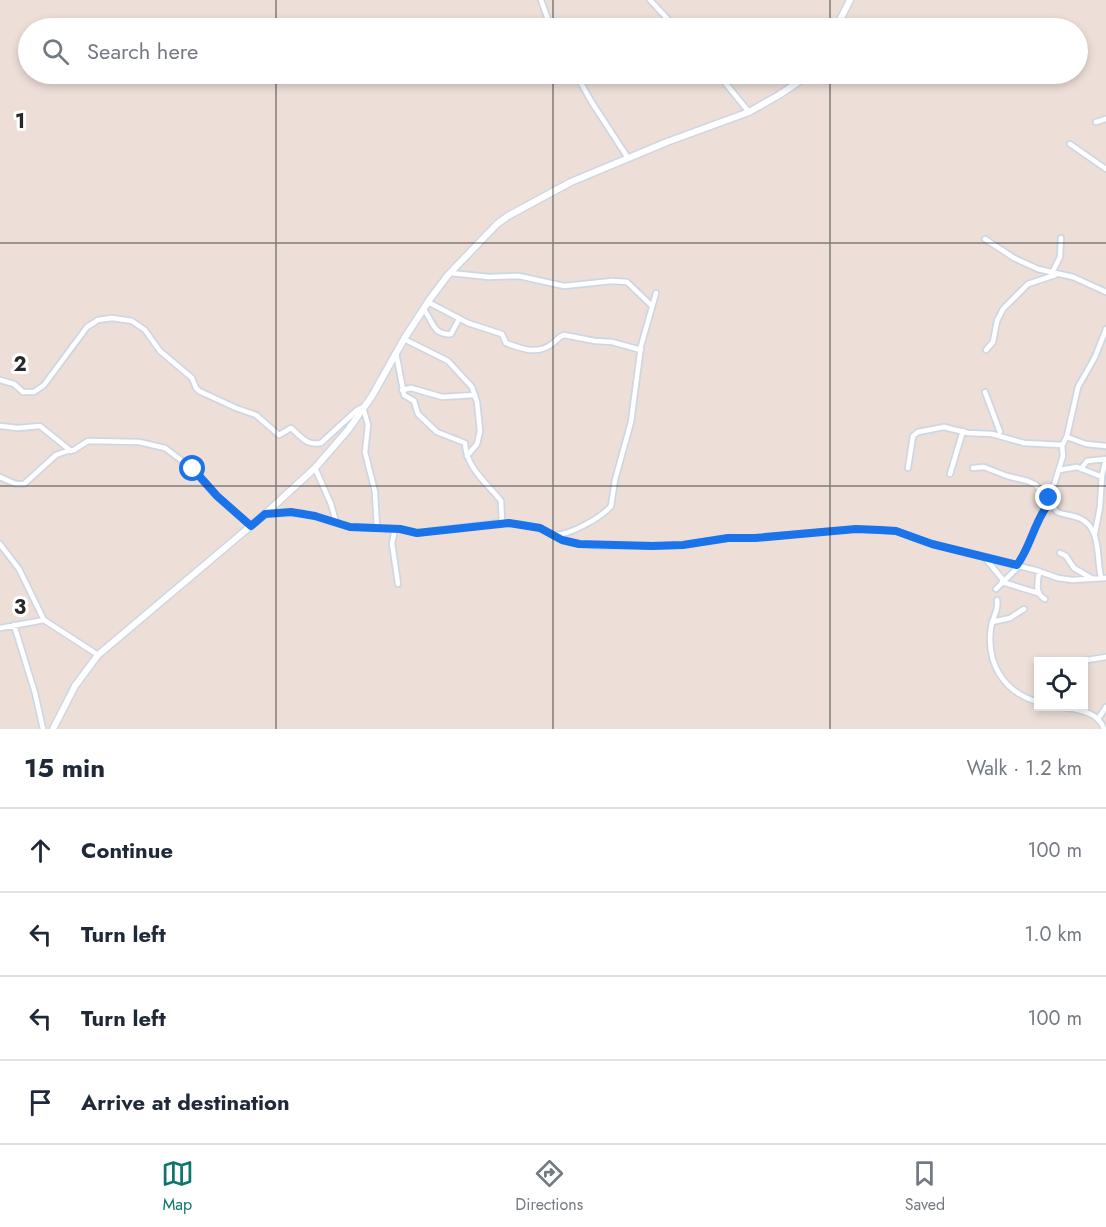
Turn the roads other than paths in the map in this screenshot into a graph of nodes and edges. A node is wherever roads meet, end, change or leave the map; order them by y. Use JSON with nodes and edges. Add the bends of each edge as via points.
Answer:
{"nodes":[{"id":1,"x":541,"y":0,"type":"edge"},
{"id":2,"x":650,"y":0,"type":"edge"},
{"id":3,"x":850,"y":0,"type":"edge"},
{"id":4,"x":547,"y":18,"type":"edge"},
{"id":5,"x":667,"y":18,"type":"edge"},
{"id":6,"x":841,"y":18,"type":"edge"},
{"id":7,"x":582,"y":84,"type":"edge"},
{"id":8,"x":726,"y":84,"type":"edge"},
{"id":9,"x":796,"y":84,"type":"edge"},
{"id":10,"x":749,"y":112,"type":"junction"},
{"id":11,"x":1106,"y":118,"type":"edge"},
{"id":12,"x":1096,"y":122,"type":"dead end"},
{"id":13,"x":1070,"y":144,"type":"dead end"},
{"id":14,"x":628,"y":158,"type":"junction"},
{"id":15,"x":1106,"y":169,"type":"edge"},
{"id":16,"x":1061,"y":238,"type":"dead end"},
{"id":17,"x":985,"y":239,"type":"dead end"},
{"id":18,"x":450,"y":273,"type":"junction"},
{"id":19,"x":1055,"y":274,"type":"junction"},
{"id":20,"x":1106,"y":292,"type":"edge"},
{"id":21,"x":656,"y":293,"type":"dead end"},
{"id":22,"x":428,"y":302,"type":"junction"},
{"id":23,"x":652,"y":306,"type":"junction"},
{"id":24,"x":423,"y":309,"type":"junction"},
{"id":25,"x":459,"y":319,"type":"junction"},
{"id":26,"x":1106,"y":329,"type":"edge"},
{"id":27,"x":404,"y":339,"type":"junction"},
{"id":28,"x":1099,"y":347,"type":"junction"},
{"id":29,"x":641,"y":350,"type":"junction"},
{"id":30,"x":986,"y":350,"type":"dead end"},
{"id":31,"x":1106,"y":351,"type":"edge"},
{"id":32,"x":396,"y":354,"type":"junction"},
{"id":33,"x":0,"y":380,"type":"edge"},
{"id":34,"x":402,"y":390,"type":"junction"},
{"id":35,"x":986,"y":392,"type":"dead end"},
{"id":36,"x":476,"y":395,"type":"junction"},
{"id":37,"x":363,"y":407,"type":"junction"},
{"id":38,"x":0,"y":426,"type":"edge"},
{"id":39,"x":963,"y":431,"type":"junction"},
{"id":40,"x":1000,"y":432,"type":"junction"},
{"id":41,"x":986,"y":433,"type":"junction"},
{"id":42,"x":1067,"y":437,"type":"junction"},
{"id":43,"x":1005,"y":438,"type":"junction"},
{"id":44,"x":1062,"y":446,"type":"junction"},
{"id":45,"x":1106,"y":446,"type":"edge"},
{"id":46,"x":71,"y":451,"type":"junction"},
{"id":47,"x":467,"y":456,"type":"junction"},
{"id":48,"x":1106,"y":459,"type":"edge"},
{"id":49,"x":315,"y":468,"type":"junction"},
{"id":50,"x":908,"y":468,"type":"dead end"},
{"id":51,"x":973,"y":468,"type":"dead end"},
{"id":52,"x":1081,"y":469,"type":"junction"},
{"id":53,"x":1059,"y":470,"type":"junction"},
{"id":54,"x":950,"y":474,"type":"dead end"},
{"id":55,"x":0,"y":477,"type":"edge"},
{"id":56,"x":1102,"y":477,"type":"junction"},
{"id":57,"x":1049,"y":502,"type":"junction"},
{"id":58,"x":265,"y":514,"type":"junction"},
{"id":59,"x":336,"y":522,"type":"junction"},
{"id":60,"x":502,"y":523,"type":"junction"},
{"id":61,"x":251,"y":526,"type":"junction"},
{"id":62,"x":377,"y":528,"type":"junction"},
{"id":63,"x":395,"y":529,"type":"junction"},
{"id":64,"x":1095,"y":534,"type":"junction"},
{"id":65,"x":554,"y":535,"type":"junction"},
{"id":66,"x":0,"y":543,"type":"edge"},
{"id":67,"x":1060,"y":553,"type":"dead end"},
{"id":68,"x":985,"y":558,"type":"junction"},
{"id":69,"x":1018,"y":565,"type":"junction"},
{"id":70,"x":1039,"y":571,"type":"junction"},
{"id":71,"x":1091,"y":578,"type":"junction"},
{"id":72,"x":1103,"y":578,"type":"edge"},
{"id":73,"x":1003,"y":582,"type":"junction"},
{"id":74,"x":398,"y":584,"type":"dead end"},
{"id":75,"x":996,"y":589,"type":"dead end"},
{"id":76,"x":1038,"y":593,"type":"junction"},
{"id":77,"x":1045,"y":599,"type":"dead end"},
{"id":78,"x":997,"y":600,"type":"dead end"},
{"id":79,"x":1024,"y":609,"type":"dead end"},
{"id":80,"x":44,"y":620,"type":"junction"},
{"id":81,"x":992,"y":622,"type":"junction"},
{"id":82,"x":14,"y":625,"type":"junction"},
{"id":83,"x":0,"y":628,"type":"edge"},
{"id":84,"x":98,"y":655,"type":"junction"},
{"id":85,"x":1106,"y":657,"type":"edge"},
{"id":86,"x":1088,"y":660,"type":"edge"},
{"id":87,"x":1034,"y":700,"type":"edge"},
{"id":88,"x":1106,"y":707,"type":"edge"},
{"id":89,"x":1079,"y":711,"type":"edge"},
{"id":90,"x":1098,"y":719,"type":"junction"},
{"id":91,"x":43,"y":729,"type":"edge"},
{"id":92,"x":53,"y":729,"type":"edge"},
{"id":93,"x":1104,"y":729,"type":"edge"}],
"edges":[{"from":1,"to":4,"type":"street"},
{"from":2,"to":5,"type":"street"},
{"from":3,"to":6,"type":"street"},
{"from":7,"to":14,"type":"street"},
{"from":8,"to":10,"type":"street"},
{"from":9,"to":10,"type":"street"},
{"from":10,"to":14,"type":"street"},
{"from":11,"to":12,"type":"street"},
{"from":13,"to":15,"type":"street"},
{"from":14,"to":18,"type":"street","via":[[571,182],[508,216]]},
{"from":16,"to":19,"type":"street"},
{"from":17,"to":19,"type":"street","via":[[1014,258]]},
{"from":18,"to":22,"type":"street"},
{"from":18,"to":23,"type":"street","via":[[519,276],[564,286],[627,282]]},
{"from":19,"to":20,"type":"street"},
{"from":19,"to":30,"type":"street","via":[[1028,284],[1003,309],[993,342]]},
{"from":21,"to":23,"type":"street"},
{"from":22,"to":24,"type":"street"},
{"from":22,"to":25,"type":"street"},
{"from":23,"to":29,"type":"street"},
{"from":24,"to":25,"type":"street","via":[[435,330],[445,334],[451,334]]},
{"from":24,"to":27,"type":"street"},
{"from":25,"to":29,"type":"street","via":[[502,334],[506,343],[528,352],[550,345],[561,335]]},
{"from":26,"to":28,"type":"street"},
{"from":27,"to":32,"type":"street"},
{"from":27,"to":36,"type":"street","via":[[448,361]]},
{"from":28,"to":31,"type":"street"},
{"from":28,"to":42,"type":"street","via":[[1078,387]]},
{"from":29,"to":65,"type":"street","via":[[631,422],[611,506],[567,534]]},
{"from":32,"to":34,"type":"street"},
{"from":32,"to":37,"type":"street"},
{"from":33,"to":37,"type":"street","via":[[26,393],[39,389],[87,327],[112,318],[132,321],[145,330],[160,351],[192,378],[199,391],[256,415],[279,435],[291,428],[304,441],[321,443]]},
{"from":34,"to":36,"type":"street","via":[[411,388],[442,397]]},
{"from":34,"to":47,"type":"street","via":[[414,401],[418,414],[437,432],[465,443]]},
{"from":35,"to":40,"type":"street"},
{"from":36,"to":47,"type":"street","via":[[479,439]]},
{"from":37,"to":49,"type":"street"},
{"from":37,"to":62,"type":"street","via":[[368,420],[365,456],[375,492]]},
{"from":38,"to":46,"type":"street","via":[[40,426]]},
{"from":39,"to":41,"type":"street"},
{"from":39,"to":50,"type":"street","via":[[944,427],[918,432],[913,436]]},
{"from":39,"to":54,"type":"street"},
{"from":40,"to":41,"type":"street"},
{"from":40,"to":43,"type":"street"},
{"from":41,"to":43,"type":"street"},
{"from":42,"to":44,"type":"street"},
{"from":42,"to":45,"type":"street"},
{"from":43,"to":44,"type":"street"},
{"from":44,"to":53,"type":"street"},
{"from":46,"to":55,"type":"street","via":[[55,456],[24,484]]},
{"from":46,"to":61,"type":"street","via":[[97,440],[133,441],[165,448],[193,469]]},
{"from":47,"to":60,"type":"street","via":[[476,473],[501,501]]},
{"from":48,"to":52,"type":"street","via":[[1087,461]]},
{"from":48,"to":56,"type":"street"},
{"from":49,"to":58,"type":"street"},
{"from":49,"to":59,"type":"street"},
{"from":51,"to":57,"type":"street","via":[[984,467],[1028,480]]},
{"from":52,"to":53,"type":"street"},
{"from":52,"to":56,"type":"street"},
{"from":53,"to":57,"type":"street"},
{"from":56,"to":64,"type":"street"},
{"from":57,"to":64,"type":"street","via":[[1056,512],[1081,519]]},
{"from":57,"to":69,"type":"street"},
{"from":58,"to":59,"type":"street","via":[[302,513]]},
{"from":58,"to":61,"type":"street"},
{"from":59,"to":62,"type":"street"},
{"from":60,"to":63,"type":"street","via":[[424,533]]},
{"from":60,"to":65,"type":"street","via":[[530,526]]},
{"from":61,"to":84,"type":"street"},
{"from":62,"to":63,"type":"street"},
{"from":63,"to":74,"type":"street","via":[[392,543]]},
{"from":64,"to":72,"type":"street"},
{"from":65,"to":68,"type":"street","via":[[579,544],[652,546],[880,530],[896,531]]},
{"from":66,"to":80,"type":"street","via":[[19,569]]},
{"from":67,"to":71,"type":"street"},
{"from":68,"to":69,"type":"street"},
{"from":68,"to":73,"type":"street"},
{"from":69,"to":70,"type":"street"},
{"from":69,"to":73,"type":"street"},
{"from":70,"to":71,"type":"street","via":[[1071,580]]},
{"from":70,"to":76,"type":"street"},
{"from":71,"to":72,"type":"street"},
{"from":73,"to":75,"type":"street"},
{"from":73,"to":76,"type":"street"},
{"from":76,"to":77,"type":"street"},
{"from":78,"to":81,"type":"street"},
{"from":79,"to":81,"type":"street","via":[[1010,618]]},
{"from":80,"to":82,"type":"street"},
{"from":80,"to":84,"type":"street"},
{"from":81,"to":87,"type":"street","via":[[990,649],[1002,679],[1010,689]]},
{"from":82,"to":83,"type":"street"},
{"from":82,"to":91,"type":"street"},
{"from":84,"to":92,"type":"street","via":[[75,686]]},
{"from":85,"to":86,"type":"street"},
{"from":88,"to":90,"type":"street"},
{"from":89,"to":90,"type":"street"},
{"from":90,"to":93,"type":"street"}]}
